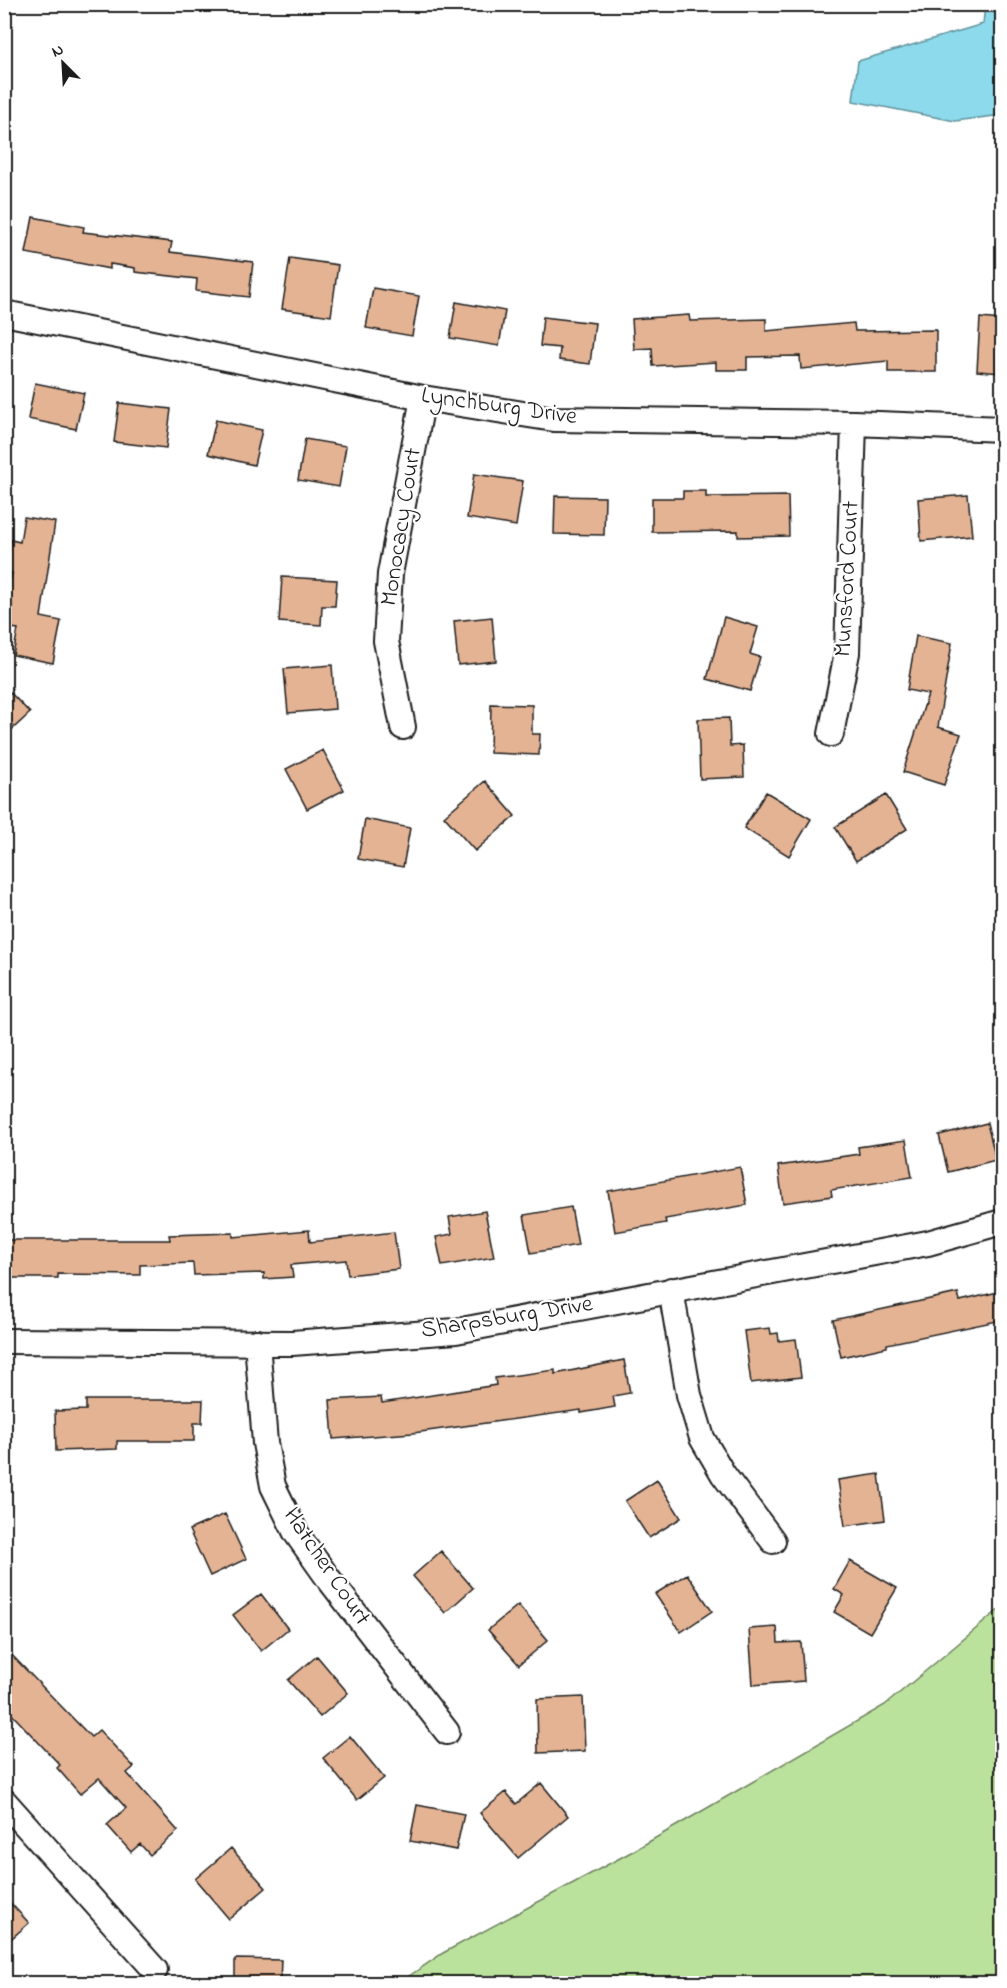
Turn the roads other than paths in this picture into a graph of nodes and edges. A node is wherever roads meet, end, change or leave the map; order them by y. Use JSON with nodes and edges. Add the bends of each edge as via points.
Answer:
{"nodes":[{"id":1,"x":4,"y":313,"type":"edge"},
{"id":2,"x":423,"y":398,"type":"junction"},
{"id":3,"x":854,"y":423,"type":"junction"},
{"id":4,"x":1002,"y":429,"type":"edge"},
{"id":5,"x":403,"y":727,"type":"dead end"},
{"id":6,"x":831,"y":734,"type":"dead end"},
{"id":7,"x":1002,"y":1222,"type":"edge"},
{"id":8,"x":671,"y":1290,"type":"junction"},
{"id":9,"x":4,"y":1341,"type":"edge"},
{"id":10,"x":256,"y":1342,"type":"junction"},
{"id":11,"x":773,"y":1541,"type":"dead end"},
{"id":12,"x":447,"y":1732,"type":"dead end"},
{"id":13,"x":4,"y":1801,"type":"edge"},
{"id":14,"x":155,"y":1970,"type":"dead end"}],
"edges":[{"from":1,"to":2,"type":"street","name":"Lynchburg Drive"},
{"from":2,"to":3,"type":"street","name":"Lynchburg Drive","via":[[554,419]]},
{"from":2,"to":5,"type":"street","name":"Monocacy Court","via":[[390,574],[386,641]]},
{"from":3,"to":4,"type":"street","name":"Lynchburg Drive"},
{"from":3,"to":6,"type":"street","name":"Munsford Court","via":[[847,653]]},
{"from":7,"to":8,"type":"street","name":"Sharpsburg Drive","via":[[928,1243]]},
{"from":8,"to":10,"type":"street","name":"Sharpsburg Drive","via":[[456,1331]]},
{"from":8,"to":11,"type":"street","via":[[689,1395],[702,1438],[723,1474]]},
{"from":9,"to":10,"type":"street","name":"Sharpsburg Drive"},
{"from":10,"to":12,"type":"street","name":"Hatcher Court","via":[[273,1486],[296,1533]]},
{"from":13,"to":14,"type":"street"}]}
